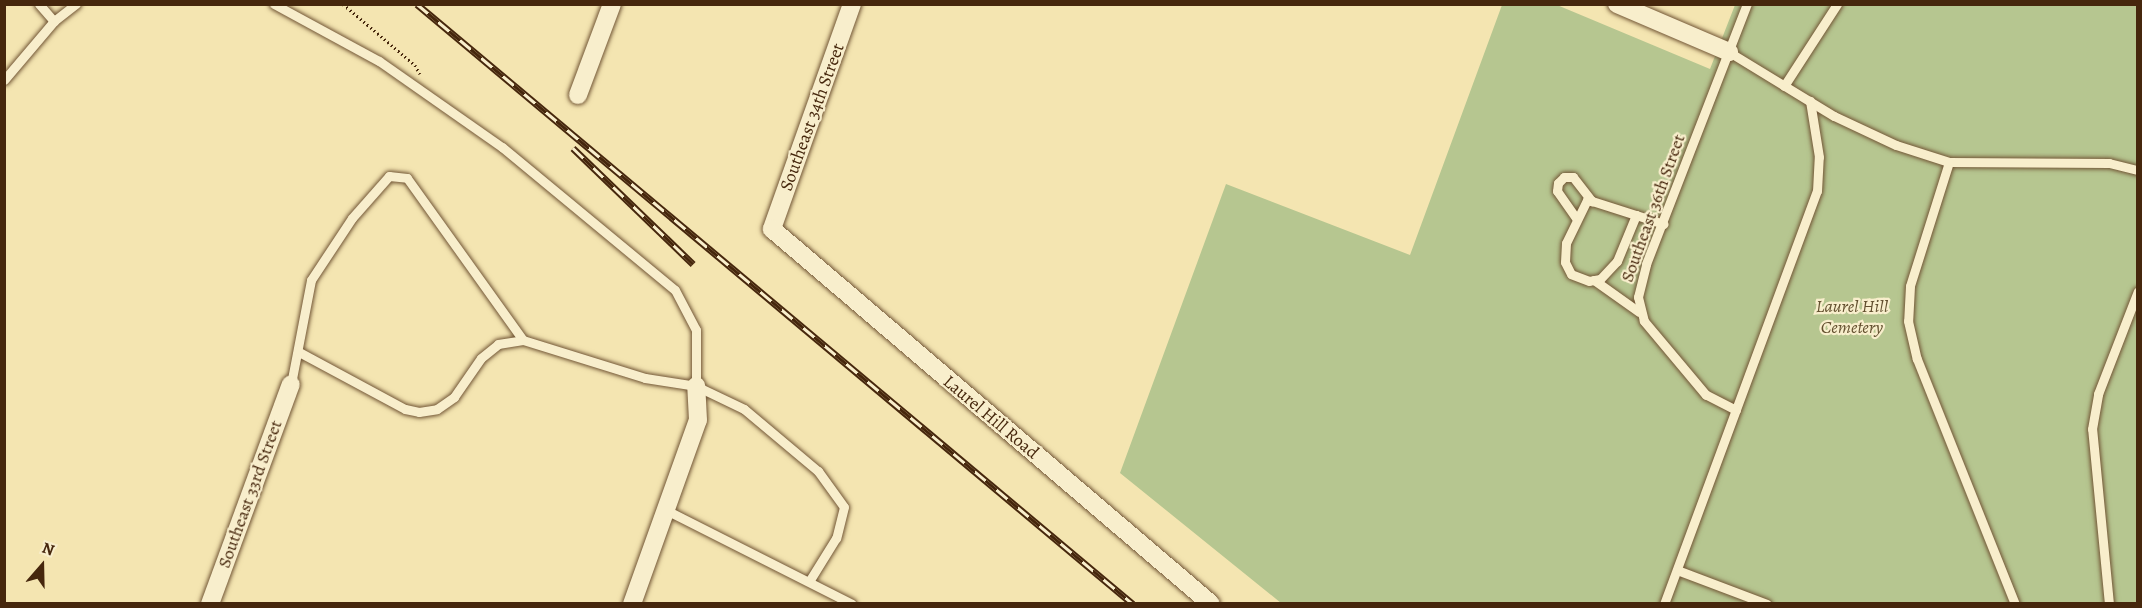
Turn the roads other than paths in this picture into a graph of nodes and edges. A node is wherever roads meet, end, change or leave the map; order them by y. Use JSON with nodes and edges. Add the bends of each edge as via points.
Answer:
{"nodes":[{"id":1,"x":39,"y":4,"type":"edge"},
{"id":2,"x":76,"y":4,"type":"edge"},
{"id":3,"x":274,"y":4,"type":"edge"},
{"id":4,"x":612,"y":4,"type":"edge"},
{"id":5,"x":852,"y":4,"type":"edge"},
{"id":6,"x":1747,"y":4,"type":"edge"},
{"id":7,"x":1837,"y":4,"type":"edge"},
{"id":8,"x":1621,"y":5,"type":"edge"},
{"id":9,"x":54,"y":21,"type":"junction"},
{"id":10,"x":1729,"y":52,"type":"junction"},
{"id":11,"x":4,"y":80,"type":"edge"},
{"id":12,"x":1784,"y":86,"type":"junction"},
{"id":13,"x":578,"y":95,"type":"dead end"},
{"id":14,"x":1810,"y":101,"type":"junction"},
{"id":15,"x":1949,"y":162,"type":"junction"},
{"id":16,"x":2138,"y":170,"type":"edge"},
{"id":17,"x":1592,"y":201,"type":"junction"},
{"id":18,"x":1636,"y":215,"type":"junction"},
{"id":19,"x":1575,"y":218,"type":"junction"},
{"id":20,"x":1664,"y":224,"type":"junction"},
{"id":21,"x":772,"y":229,"type":"joint"},
{"id":22,"x":1594,"y":280,"type":"junction"},
{"id":23,"x":2138,"y":291,"type":"edge"},
{"id":24,"x":1639,"y":312,"type":"junction"},
{"id":25,"x":523,"y":340,"type":"junction"},
{"id":26,"x":299,"y":352,"type":"junction"},
{"id":27,"x":291,"y":384,"type":"joint"},
{"id":28,"x":696,"y":386,"type":"junction"},
{"id":29,"x":1736,"y":410,"type":"junction"},
{"id":30,"x":666,"y":510,"type":"junction"},
{"id":31,"x":1677,"y":570,"type":"junction"},
{"id":32,"x":810,"y":580,"type":"junction"},
{"id":33,"x":210,"y":603,"type":"edge"},
{"id":34,"x":632,"y":603,"type":"edge"},
{"id":35,"x":852,"y":603,"type":"edge"},
{"id":36,"x":1211,"y":603,"type":"edge"},
{"id":37,"x":1664,"y":603,"type":"edge"},
{"id":38,"x":1767,"y":603,"type":"edge"},
{"id":39,"x":2015,"y":603,"type":"edge"},
{"id":40,"x":2109,"y":603,"type":"edge"}],
"edges":[{"from":1,"to":9,"type":"lane"},
{"from":2,"to":9,"type":"lane"},
{"from":3,"to":28,"type":"lane","via":[[379,60],[502,147],[675,290],[696,330]]},
{"from":4,"to":13,"type":"street"},
{"from":5,"to":21,"type":"street","name":"Southeast 34th Street"},
{"from":6,"to":10,"type":"lane","name":"Southeast 36th Street"},
{"from":7,"to":12,"type":"lane"},
{"from":8,"to":10,"type":"street"},
{"from":9,"to":11,"type":"lane"},
{"from":10,"to":12,"type":"lane"},
{"from":10,"to":20,"type":"lane","name":"Southeast 36th Street"},
{"from":12,"to":14,"type":"lane"},
{"from":14,"to":15,"type":"lane","via":[[1896,145]]},
{"from":14,"to":29,"type":"lane","via":[[1819,157],[1817,191]]},
{"from":15,"to":16,"type":"lane","via":[[2109,163]]},
{"from":15,"to":39,"type":"lane","via":[[1910,286],[1908,321],[1917,359]]},
{"from":17,"to":18,"type":"lane"},
{"from":17,"to":19,"type":"lane","via":[[1587,200]]},
{"from":17,"to":19,"type":"lane","via":[[1573,177],[1564,177],[1558,183],[1557,190]]},
{"from":18,"to":20,"type":"lane"},
{"from":18,"to":22,"type":"lane","via":[[1617,261]]},
{"from":19,"to":22,"type":"lane","via":[[1566,243],[1565,262],[1579,280]]},
{"from":20,"to":24,"type":"lane","name":"Southeast 36th Street","via":[[1640,282]]},
{"from":21,"to":36,"type":"street","name":"Laurel Hill Road"},
{"from":22,"to":24,"type":"lane"},
{"from":23,"to":40,"type":"lane","via":[[2098,394],[2092,429]]},
{"from":24,"to":29,"type":"lane","via":[[1706,395]]},
{"from":25,"to":26,"type":"lane","via":[[498,344],[481,358],[454,397],[437,409],[419,412],[405,410]]},
{"from":25,"to":26,"type":"lane","via":[[407,178],[389,176],[352,218],[311,280]]},
{"from":25,"to":28,"type":"lane","via":[[645,378]]},
{"from":26,"to":27,"type":"lane"},
{"from":27,"to":33,"type":"street","name":"Southeast 33rd Street"},
{"from":28,"to":30,"type":"street","via":[[698,420]]},
{"from":28,"to":32,"type":"lane","via":[[744,409],[818,471],[844,507],[836,538]]},
{"from":29,"to":31,"type":"lane"},
{"from":30,"to":32,"type":"lane"},
{"from":30,"to":34,"type":"street"},
{"from":31,"to":37,"type":"lane"},
{"from":31,"to":38,"type":"lane"},
{"from":32,"to":35,"type":"lane"}]}
